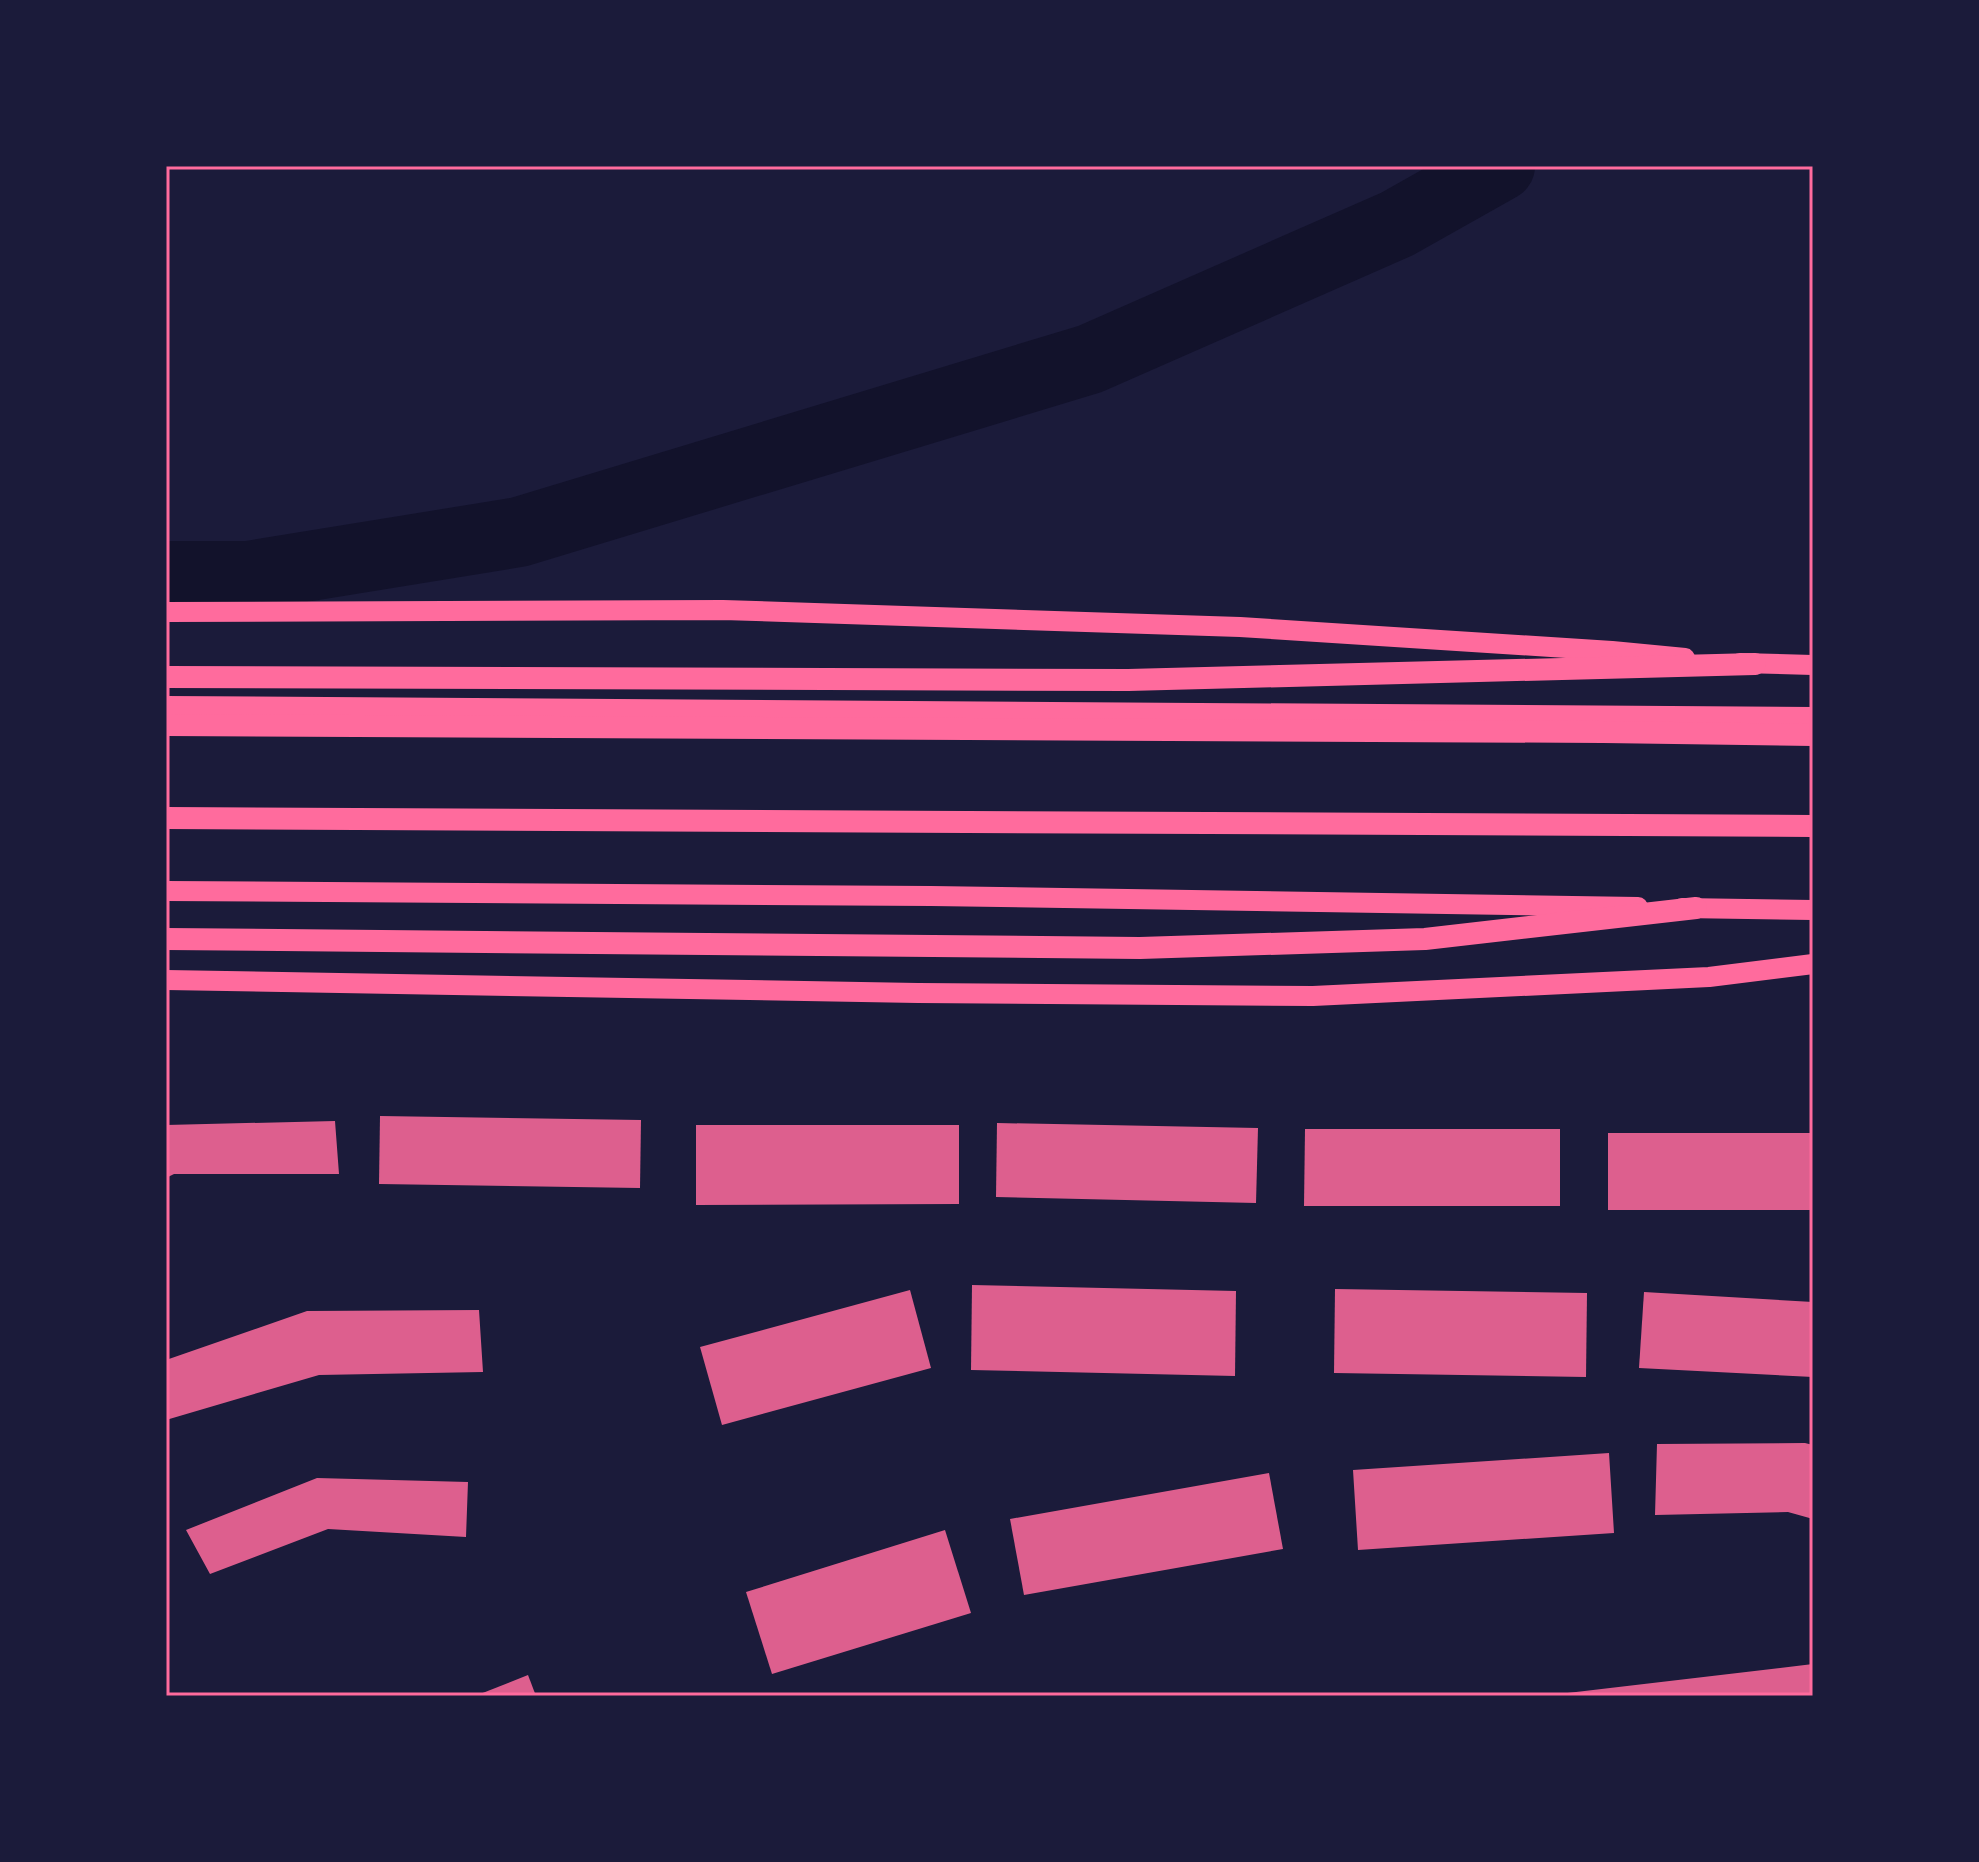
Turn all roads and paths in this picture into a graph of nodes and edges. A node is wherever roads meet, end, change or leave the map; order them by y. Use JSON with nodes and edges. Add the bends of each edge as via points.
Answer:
{"nodes":[{"id":1,"x":166,"y":612,"type":"edge"},
{"id":2,"x":1755,"y":664,"type":"junction"},
{"id":3,"x":1813,"y":665,"type":"edge"},
{"id":4,"x":166,"y":677,"type":"edge"},
{"id":5,"x":166,"y":706,"type":"edge"},
{"id":6,"x":1813,"y":717,"type":"edge"},
{"id":7,"x":166,"y":725,"type":"edge"},
{"id":8,"x":1813,"y":735,"type":"edge"},
{"id":9,"x":166,"y":818,"type":"edge"},
{"id":10,"x":1813,"y":826,"type":"edge"},
{"id":11,"x":166,"y":891,"type":"edge"},
{"id":12,"x":1696,"y":908,"type":"junction"},
{"id":13,"x":1813,"y":910,"type":"edge"},
{"id":14,"x":166,"y":939,"type":"edge"},
{"id":15,"x":1813,"y":964,"type":"edge"},
{"id":16,"x":166,"y":980,"type":"edge"}],
"edges":[{"from":1,"to":2,"type":"main road","via":[[723,610],[1240,627]]},
{"from":2,"to":3,"type":"main road"},
{"from":2,"to":4,"type":"highway","via":[[1128,680]]},
{"from":5,"to":6,"type":"main road"},
{"from":7,"to":8,"type":"highway"},
{"from":9,"to":10,"type":"highway"},
{"from":11,"to":12,"type":"main road"},
{"from":12,"to":13,"type":"main road"},
{"from":12,"to":14,"type":"highway","via":[[1425,939],[1140,948]]},
{"from":15,"to":16,"type":"main road","via":[[1709,977],[1313,996]]}]}
